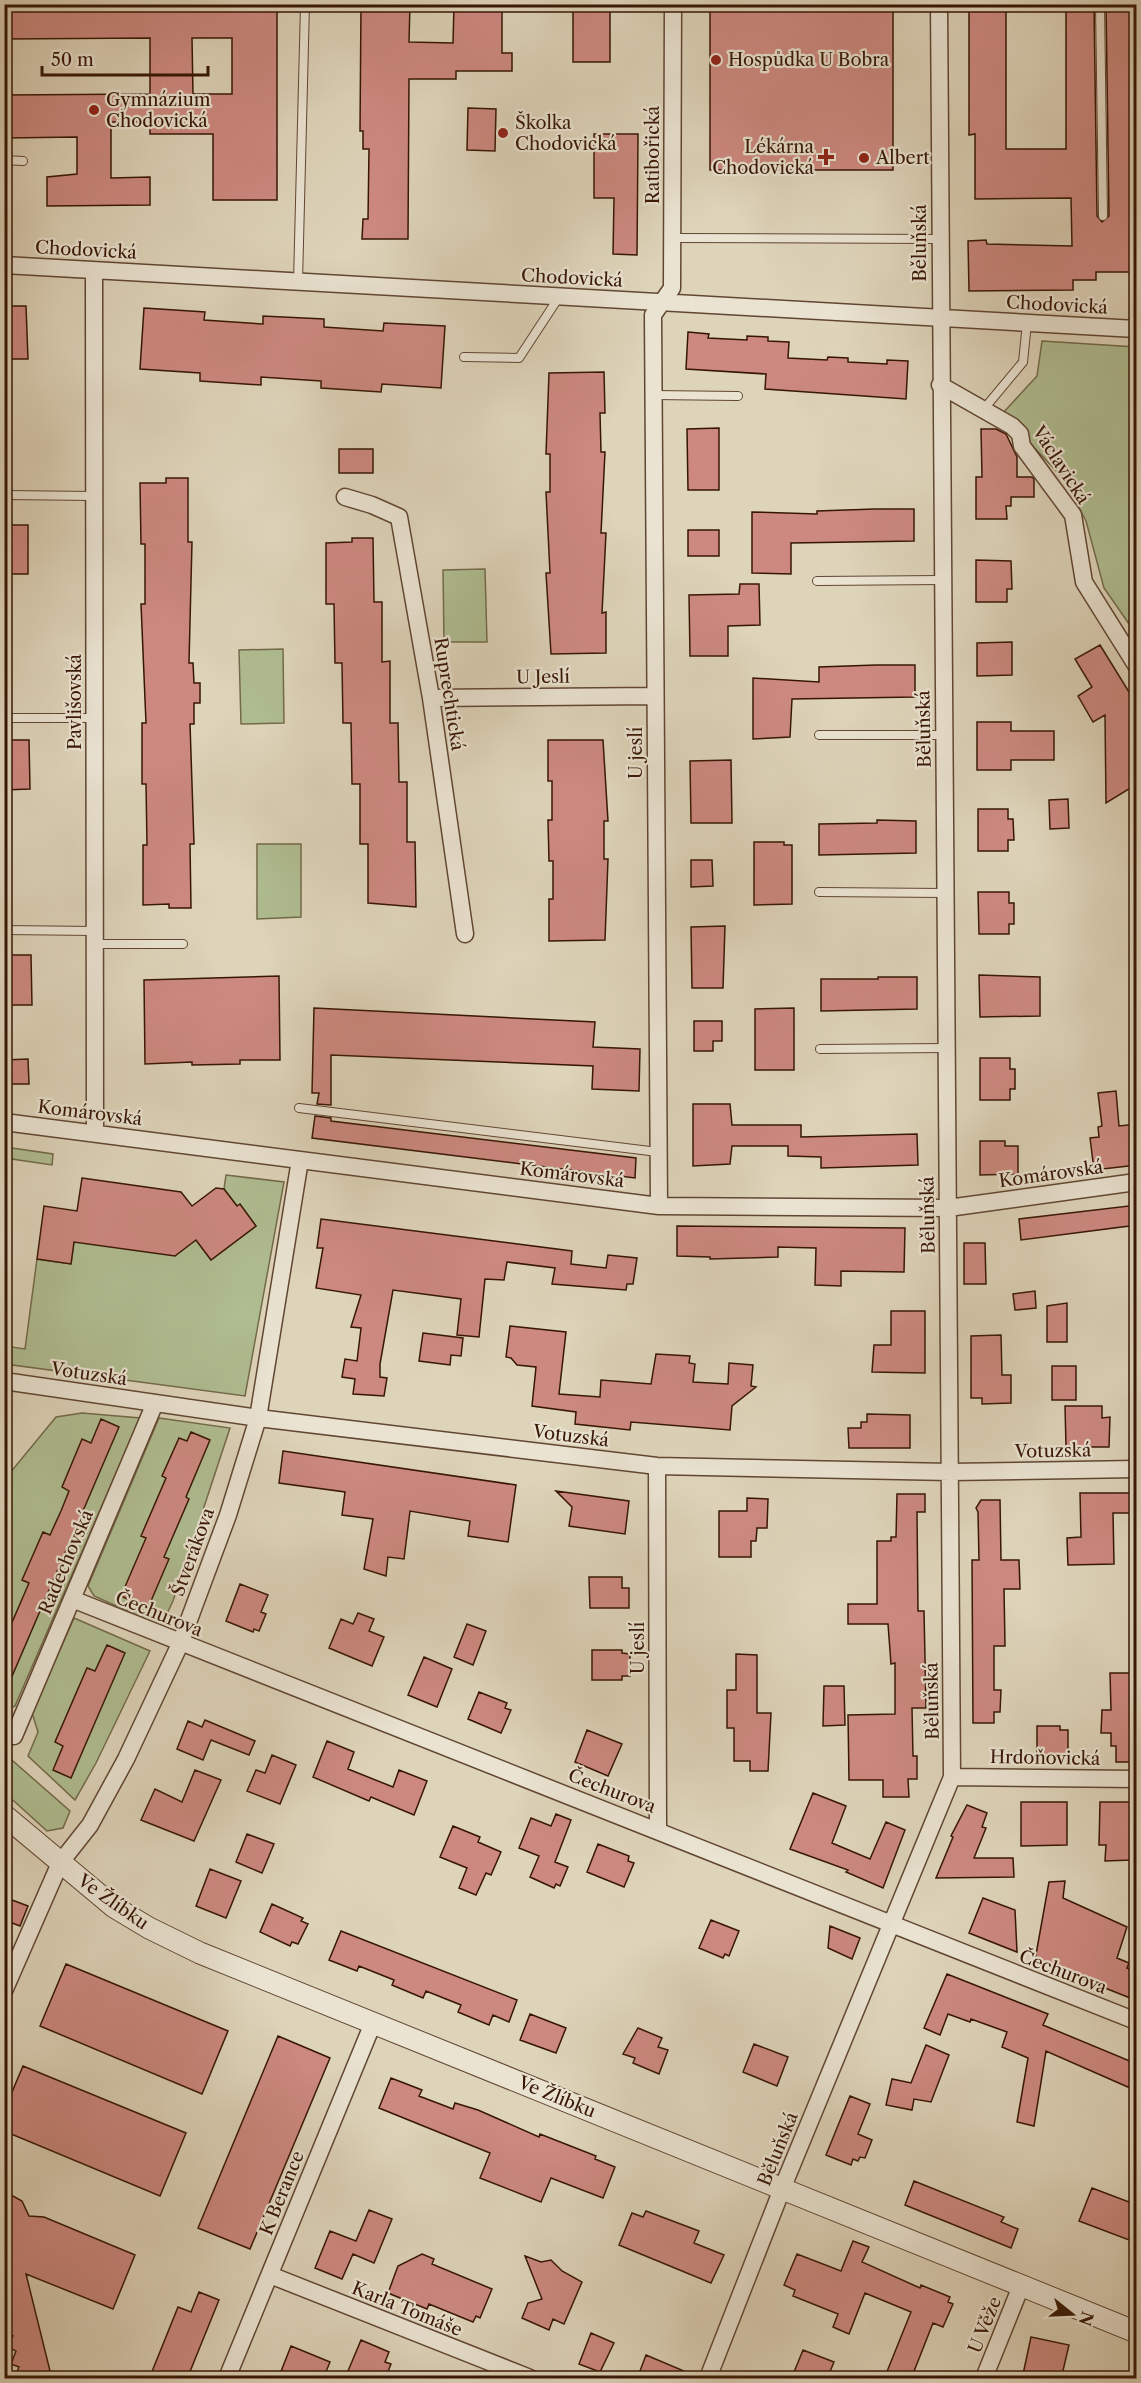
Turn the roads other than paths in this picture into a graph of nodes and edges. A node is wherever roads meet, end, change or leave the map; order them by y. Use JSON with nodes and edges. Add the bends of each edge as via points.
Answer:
{"nodes":[{"id":1,"x":305,"y":4,"type":"edge"},
{"id":2,"x":673,"y":4,"type":"edge"},
{"id":3,"x":939,"y":4,"type":"edge"},
{"id":4,"x":1100,"y":4,"type":"edge"},
{"id":5,"x":4,"y":160,"type":"edge"},
{"id":6,"x":23,"y":161,"type":"dead end"},
{"id":7,"x":1103,"y":216,"type":"dead end"},
{"id":8,"x":672,"y":238,"type":"junction"},
{"id":9,"x":939,"y":239,"type":"junction"},
{"id":10,"x":4,"y":265,"type":"edge"},
{"id":11,"x":94,"y":270,"type":"junction"},
{"id":12,"x":298,"y":282,"type":"junction"},
{"id":13,"x":560,"y":297,"type":"junction"},
{"id":14,"x":661,"y":302,"type":"junction"},
{"id":15,"x":939,"y":318,"type":"junction"},
{"id":16,"x":1027,"y":323,"type":"junction"},
{"id":17,"x":1137,"y":329,"type":"edge"},
{"id":18,"x":464,"y":357,"type":"dead end"},
{"id":19,"x":940,"y":385,"type":"junction"},
{"id":20,"x":653,"y":395,"type":"junction"},
{"id":21,"x":738,"y":396,"type":"dead end"},
{"id":22,"x":983,"y":410,"type":"junction"},
{"id":23,"x":4,"y":495,"type":"edge"},
{"id":24,"x":94,"y":496,"type":"junction"},
{"id":25,"x":345,"y":497,"type":"dead end"},
{"id":26,"x":942,"y":580,"type":"junction"},
{"id":27,"x":817,"y":581,"type":"dead end"},
{"id":28,"x":1137,"y":665,"type":"edge"},
{"id":29,"x":655,"y":696,"type":"junction"},
{"id":30,"x":431,"y":698,"type":"junction"},
{"id":31,"x":4,"y":718,"type":"edge"},
{"id":32,"x":95,"y":718,"type":"junction"},
{"id":33,"x":819,"y":735,"type":"dead end"},
{"id":34,"x":943,"y":735,"type":"junction"},
{"id":35,"x":819,"y":892,"type":"dead end"},
{"id":36,"x":945,"y":893,"type":"junction"},
{"id":37,"x":4,"y":930,"type":"edge"},
{"id":38,"x":465,"y":934,"type":"dead end"},
{"id":39,"x":95,"y":937,"type":"junction"},
{"id":40,"x":183,"y":944,"type":"dead end"},
{"id":41,"x":946,"y":1048,"type":"junction"},
{"id":42,"x":820,"y":1049,"type":"dead end"},
{"id":43,"x":298,"y":1108,"type":"dead end"},
{"id":44,"x":4,"y":1122,"type":"edge"},
{"id":45,"x":95,"y":1133,"type":"junction"},
{"id":46,"x":658,"y":1152,"type":"junction"},
{"id":47,"x":300,"y":1160,"type":"junction"},
{"id":48,"x":1137,"y":1182,"type":"edge"},
{"id":49,"x":659,"y":1206,"type":"junction"},
{"id":50,"x":948,"y":1208,"type":"junction"},
{"id":51,"x":4,"y":1382,"type":"edge"},
{"id":52,"x":155,"y":1403,"type":"junction"},
{"id":53,"x":258,"y":1418,"type":"junction"},
{"id":54,"x":657,"y":1466,"type":"junction"},
{"id":55,"x":1137,"y":1469,"type":"edge"},
{"id":56,"x":950,"y":1472,"type":"junction"},
{"id":57,"x":72,"y":1599,"type":"junction"},
{"id":58,"x":180,"y":1644,"type":"junction"},
{"id":59,"x":14,"y":1736,"type":"dead end"},
{"id":60,"x":952,"y":1776,"type":"junction"},
{"id":61,"x":1137,"y":1779,"type":"edge"},
{"id":62,"x":4,"y":1815,"type":"edge"},
{"id":63,"x":658,"y":1830,"type":"junction"},
{"id":64,"x":60,"y":1863,"type":"junction"},
{"id":65,"x":891,"y":1926,"type":"junction"},
{"id":66,"x":4,"y":1991,"type":"edge"},
{"id":67,"x":1137,"y":2021,"type":"edge"},
{"id":68,"x":373,"y":2023,"type":"junction"},
{"id":69,"x":782,"y":2189,"type":"junction"},
{"id":70,"x":270,"y":2276,"type":"junction"},
{"id":71,"x":1021,"y":2286,"type":"junction"},
{"id":72,"x":1137,"y":2332,"type":"edge"},
{"id":73,"x":227,"y":2379,"type":"edge"},
{"id":74,"x":530,"y":2379,"type":"edge"},
{"id":75,"x":708,"y":2379,"type":"edge"},
{"id":76,"x":984,"y":2379,"type":"edge"}],
"edges":[{"from":1,"to":12,"type":"lane"},
{"from":2,"to":8,"type":"street","name":"Ratibořická"},
{"from":3,"to":9,"type":"street","name":"Běluňská"},
{"from":4,"to":7,"type":"lane"},
{"from":5,"to":6,"type":"lane"},
{"from":8,"to":9,"type":"lane"},
{"from":8,"to":14,"type":"street","name":"Ratibořická","via":[[672,288]]},
{"from":9,"to":15,"type":"street","name":"Běluňská"},
{"from":10,"to":11,"type":"street","name":"Chodovická"},
{"from":11,"to":12,"type":"street","name":"Chodovická"},
{"from":11,"to":24,"type":"street","name":"Pavlišovská"},
{"from":12,"to":13,"type":"street","name":"Chodovická"},
{"from":13,"to":14,"type":"street","name":"Chodovická"},
{"from":13,"to":18,"type":"lane","via":[[519,358]]},
{"from":14,"to":15,"type":"street","name":"Chodovická"},
{"from":14,"to":20,"type":"street","name":"U jeslí","via":[[653,315]]},
{"from":15,"to":16,"type":"street","name":"Chodovická"},
{"from":15,"to":19,"type":"street","name":"Běluňská"},
{"from":16,"to":17,"type":"street","name":"Chodovická"},
{"from":16,"to":22,"type":"lane","via":[[1023,362]]},
{"from":19,"to":22,"type":"street","name":"Václavická"},
{"from":19,"to":26,"type":"street","name":"Běluňská"},
{"from":20,"to":21,"type":"lane"},
{"from":20,"to":29,"type":"street","name":"U jeslí"},
{"from":22,"to":28,"type":"street","name":"Václavická","via":[[1020,434],[1022,446],[1073,515],[1084,582]]},
{"from":23,"to":24,"type":"lane"},
{"from":24,"to":32,"type":"street","name":"Pavlišovská"},
{"from":25,"to":30,"type":"street","name":"Ruprechtická","via":[[399,517]]},
{"from":26,"to":27,"type":"lane"},
{"from":26,"to":34,"type":"street","name":"Běluňská"},
{"from":29,"to":30,"type":"street","name":"U Jeslí"},
{"from":29,"to":46,"type":"street","name":"U jeslí"},
{"from":30,"to":38,"type":"street","name":"Ruprechtická"},
{"from":31,"to":32,"type":"lane"},
{"from":32,"to":39,"type":"street","name":"Pavlišovská"},
{"from":33,"to":34,"type":"lane"},
{"from":34,"to":36,"type":"street","name":"Běluňská"},
{"from":35,"to":36,"type":"lane"},
{"from":36,"to":41,"type":"street","name":"Běluňská"},
{"from":37,"to":39,"type":"lane"},
{"from":39,"to":40,"type":"lane"},
{"from":39,"to":45,"type":"street","name":"Pavlišovská"},
{"from":41,"to":42,"type":"lane"},
{"from":41,"to":50,"type":"street","name":"Běluňská"},
{"from":43,"to":46,"type":"lane"},
{"from":44,"to":45,"type":"street","name":"Komárovská"},
{"from":45,"to":47,"type":"street","name":"Komárovská"},
{"from":46,"to":49,"type":"street","name":"U jeslí"},
{"from":47,"to":49,"type":"street","name":"Komárovská"},
{"from":47,"to":53,"type":"street","name":"Štverákova"},
{"from":48,"to":50,"type":"street","name":"Komárovská"},
{"from":49,"to":50,"type":"street","name":"Komárovská"},
{"from":50,"to":56,"type":"street","name":"Běluňská"},
{"from":51,"to":52,"type":"street","name":"Votuzská"},
{"from":52,"to":53,"type":"street","name":"Votuzská"},
{"from":52,"to":57,"type":"street","name":"Radechovská"},
{"from":53,"to":54,"type":"street","name":"Votuzská"},
{"from":53,"to":58,"type":"street","name":"Štverákova","via":[[228,1515]]},
{"from":54,"to":56,"type":"street","name":"Votuzská"},
{"from":54,"to":63,"type":"street","name":"U jeslí"},
{"from":55,"to":56,"type":"street","name":"Votuzská"},
{"from":56,"to":60,"type":"street","name":"Běluňská"},
{"from":57,"to":58,"type":"street","name":"Čechurova"},
{"from":57,"to":59,"type":"street","name":"Radechovská"},
{"from":58,"to":63,"type":"street","name":"Čechurova"},
{"from":58,"to":64,"type":"street","name":"Štverákova","via":[[95,1816]]},
{"from":60,"to":61,"type":"street","name":"Hrdoňovická"},
{"from":60,"to":65,"type":"street","name":"Běluňská"},
{"from":62,"to":64,"type":"street","name":"Ve Žlíbku"},
{"from":63,"to":65,"type":"street","name":"Čechurova"},
{"from":64,"to":66,"type":"street","name":"Štverákova"},
{"from":64,"to":68,"type":"street","name":"Ve Žlíbku","via":[[114,1907],[149,1928],[200,1953]]},
{"from":65,"to":67,"type":"street","name":"Čechurova"},
{"from":65,"to":69,"type":"street","name":"Běluňská"},
{"from":68,"to":69,"type":"street","name":"Ve Žlíbku"},
{"from":68,"to":70,"type":"street","name":"K Berance"},
{"from":69,"to":71,"type":"street","name":"Ve Žlíbku"},
{"from":69,"to":75,"type":"street","name":"Běluňská"},
{"from":70,"to":73,"type":"street","name":"K Berance"},
{"from":70,"to":74,"type":"street","name":"Karla Tomáše"},
{"from":71,"to":72,"type":"street","name":"Ve Žlíbku"},
{"from":71,"to":76,"type":"street","name":"U Věže"}]}
